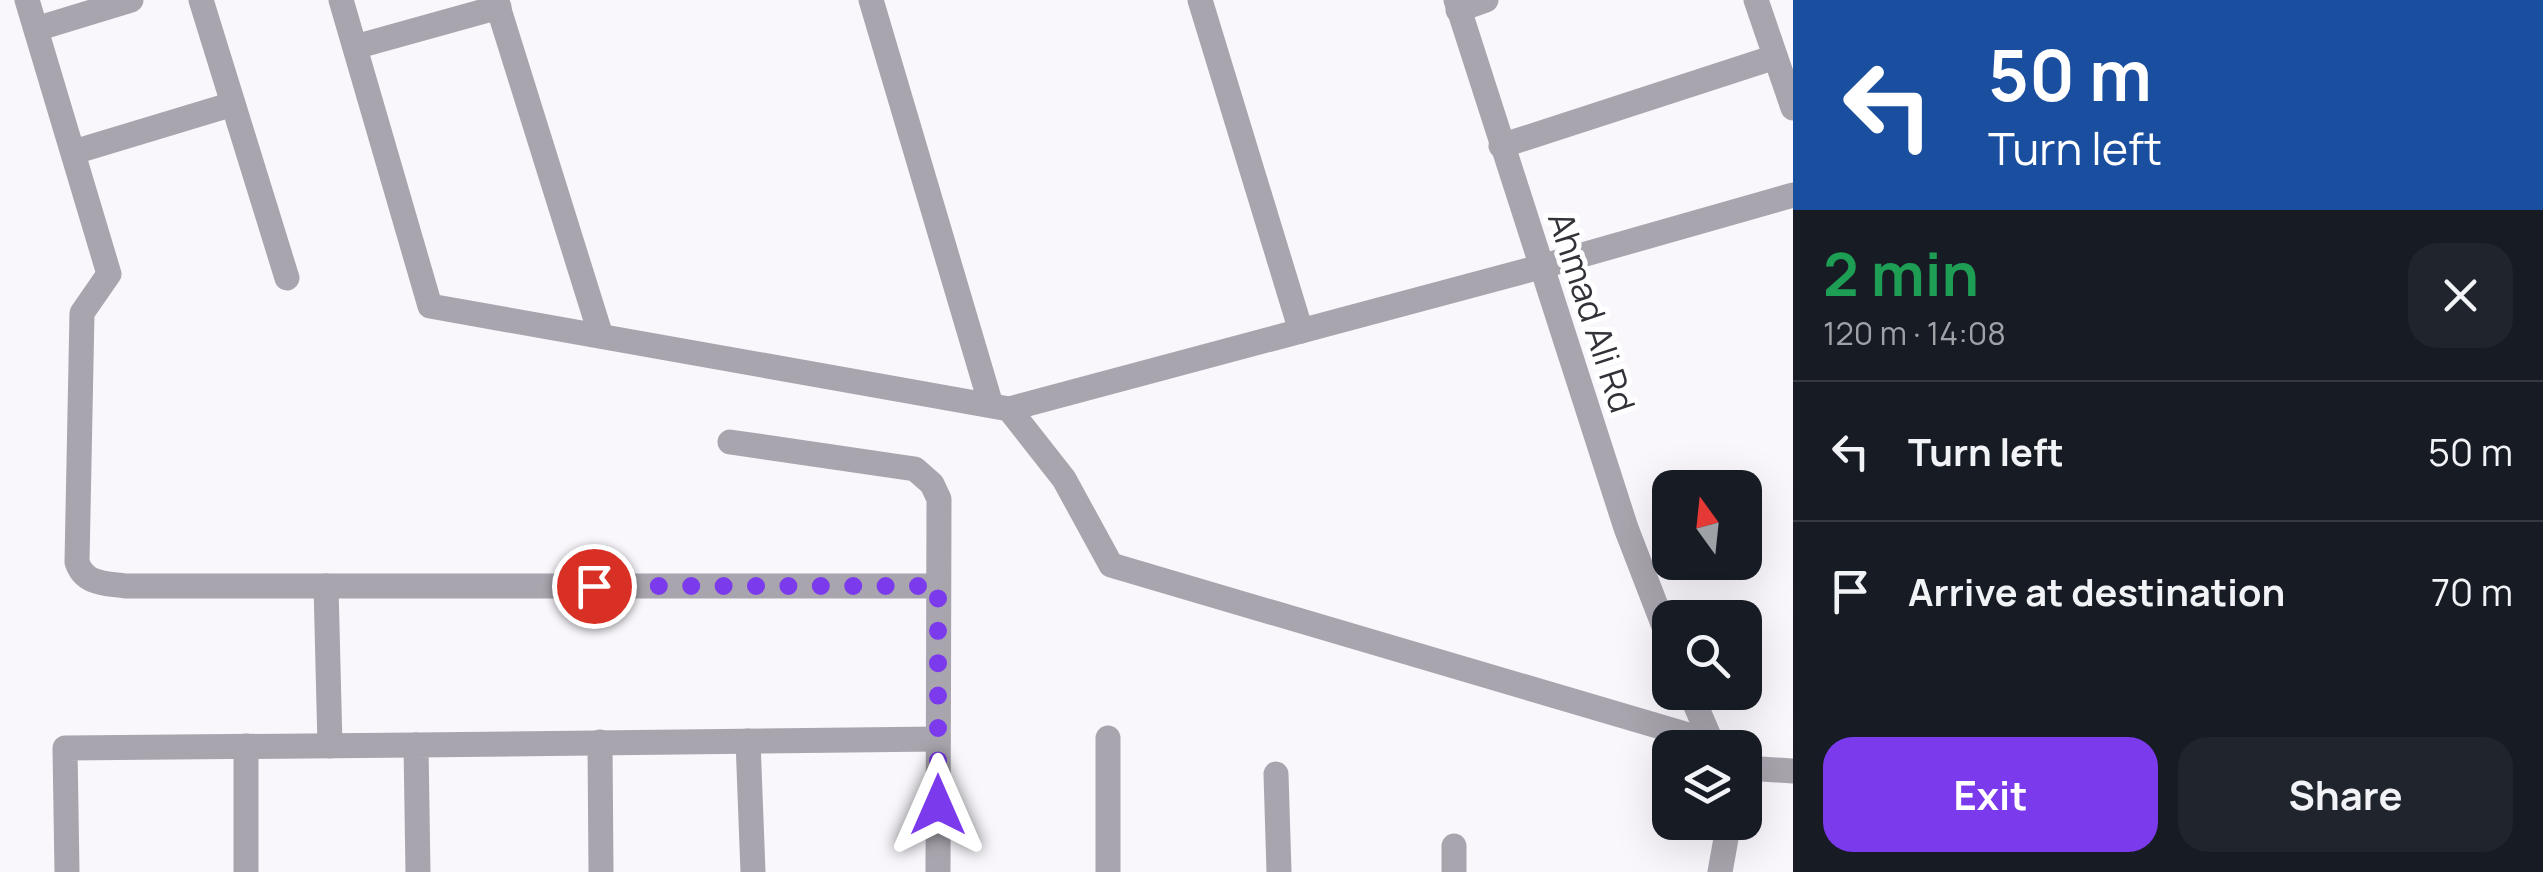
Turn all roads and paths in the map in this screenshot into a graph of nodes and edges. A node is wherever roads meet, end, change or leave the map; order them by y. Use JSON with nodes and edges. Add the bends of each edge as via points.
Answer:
{"nodes":[{"id":1,"x":27,"y":0,"type":"edge"},
{"id":2,"x":130,"y":0,"type":"edge"},
{"id":3,"x":201,"y":0,"type":"edge"},
{"id":4,"x":341,"y":0,"type":"edge"},
{"id":5,"x":871,"y":0,"type":"edge"},
{"id":6,"x":1200,"y":0,"type":"edge"},
{"id":7,"x":1486,"y":0,"type":"edge"},
{"id":8,"x":1756,"y":0,"type":"edge"},
{"id":9,"x":498,"y":4,"type":"edge"},
{"id":10,"x":1457,"y":5,"type":"edge"},
{"id":11,"x":36,"y":28,"type":"junction"},
{"id":12,"x":355,"y":48,"type":"junction"},
{"id":13,"x":1775,"y":57,"type":"junction"},
{"id":14,"x":233,"y":104,"type":"junction"},
{"id":15,"x":1793,"y":108,"type":"edge"},
{"id":16,"x":1501,"y":146,"type":"junction"},
{"id":17,"x":74,"y":152,"type":"junction"},
{"id":18,"x":1793,"y":195,"type":"edge"},
{"id":19,"x":1540,"y":266,"type":"junction"},
{"id":20,"x":287,"y":278,"type":"dead end"},
{"id":21,"x":1302,"y":330,"type":"junction"},
{"id":22,"x":602,"y":336,"type":"junction"},
{"id":23,"x":1000,"y":407,"type":"junction"},
{"id":24,"x":730,"y":442,"type":"dead end"},
{"id":25,"x":326,"y":586,"type":"junction"},
{"id":26,"x":938,"y":586,"type":"junction"},
{"id":27,"x":1654,"y":600,"type":"edge"},
{"id":28,"x":1663,"y":730,"type":"edge"},
{"id":29,"x":1108,"y":738,"type":"dead end"},
{"id":30,"x":938,"y":739,"type":"junction"},
{"id":31,"x":748,"y":740,"type":"junction"},
{"id":32,"x":600,"y":742,"type":"junction"},
{"id":33,"x":416,"y":745,"type":"junction"},
{"id":34,"x":246,"y":746,"type":"junction"},
{"id":35,"x":330,"y":746,"type":"junction"},
{"id":36,"x":1762,"y":769,"type":"edge"},
{"id":37,"x":1793,"y":771,"type":"edge"},
{"id":38,"x":1276,"y":774,"type":"dead end"},
{"id":39,"x":1726,"y":840,"type":"edge"},
{"id":40,"x":1454,"y":846,"type":"dead end"},
{"id":41,"x":67,"y":872,"type":"edge"},
{"id":42,"x":246,"y":872,"type":"edge"},
{"id":43,"x":418,"y":872,"type":"edge"},
{"id":44,"x":601,"y":872,"type":"edge"},
{"id":45,"x":754,"y":872,"type":"edge"},
{"id":46,"x":938,"y":872,"type":"edge"},
{"id":47,"x":1108,"y":872,"type":"edge"},
{"id":48,"x":1280,"y":872,"type":"edge"},
{"id":49,"x":1454,"y":872,"type":"edge"},
{"id":50,"x":1720,"y":872,"type":"edge"}],
"edges":[{"from":1,"to":11,"type":"street"},
{"from":2,"to":11,"type":"street"},
{"from":3,"to":14,"type":"street"},
{"from":4,"to":12,"type":"street"},
{"from":5,"to":23,"type":"street"},
{"from":6,"to":21,"type":"street"},
{"from":7,"to":10,"type":"street"},
{"from":8,"to":13,"type":"street"},
{"from":9,"to":12,"type":"street"},
{"from":9,"to":22,"type":"street"},
{"from":10,"to":16,"type":"street","name":"Ahmad Ali Rd"},
{"from":11,"to":17,"type":"street"},
{"from":12,"to":22,"type":"street","via":[[430,306]]},
{"from":13,"to":15,"type":"street"},
{"from":13,"to":16,"type":"street"},
{"from":14,"to":17,"type":"street"},
{"from":14,"to":20,"type":"street"},
{"from":16,"to":19,"type":"street","name":"Ahmad Ali Rd"},
{"from":17,"to":25,"type":"street","via":[[109,274],[82,313],[80,572],[93,582],[125,586]]},
{"from":18,"to":19,"type":"street"},
{"from":19,"to":21,"type":"street"},
{"from":19,"to":27,"type":"street","name":"Ahmad Ali Rd"},
{"from":21,"to":23,"type":"street"},
{"from":22,"to":23,"type":"street"},
{"from":23,"to":28,"type":"street","via":[[1064,479],[1112,565]]},
{"from":24,"to":26,"type":"street","via":[[915,469],[939,499]]},
{"from":25,"to":26,"type":"street"},
{"from":25,"to":35,"type":"street"},
{"from":26,"to":30,"type":"street"},
{"from":29,"to":47,"type":"street"},
{"from":30,"to":31,"type":"street"},
{"from":30,"to":46,"type":"street"},
{"from":31,"to":32,"type":"street"},
{"from":31,"to":45,"type":"street"},
{"from":32,"to":33,"type":"street"},
{"from":32,"to":44,"type":"street"},
{"from":33,"to":35,"type":"street"},
{"from":33,"to":43,"type":"street"},
{"from":34,"to":35,"type":"street"},
{"from":34,"to":41,"type":"street","via":[[65,748]]},
{"from":34,"to":42,"type":"street"},
{"from":36,"to":37,"type":"street"},
{"from":38,"to":48,"type":"street"},
{"from":39,"to":50,"type":"street"},
{"from":40,"to":49,"type":"street"}]}
